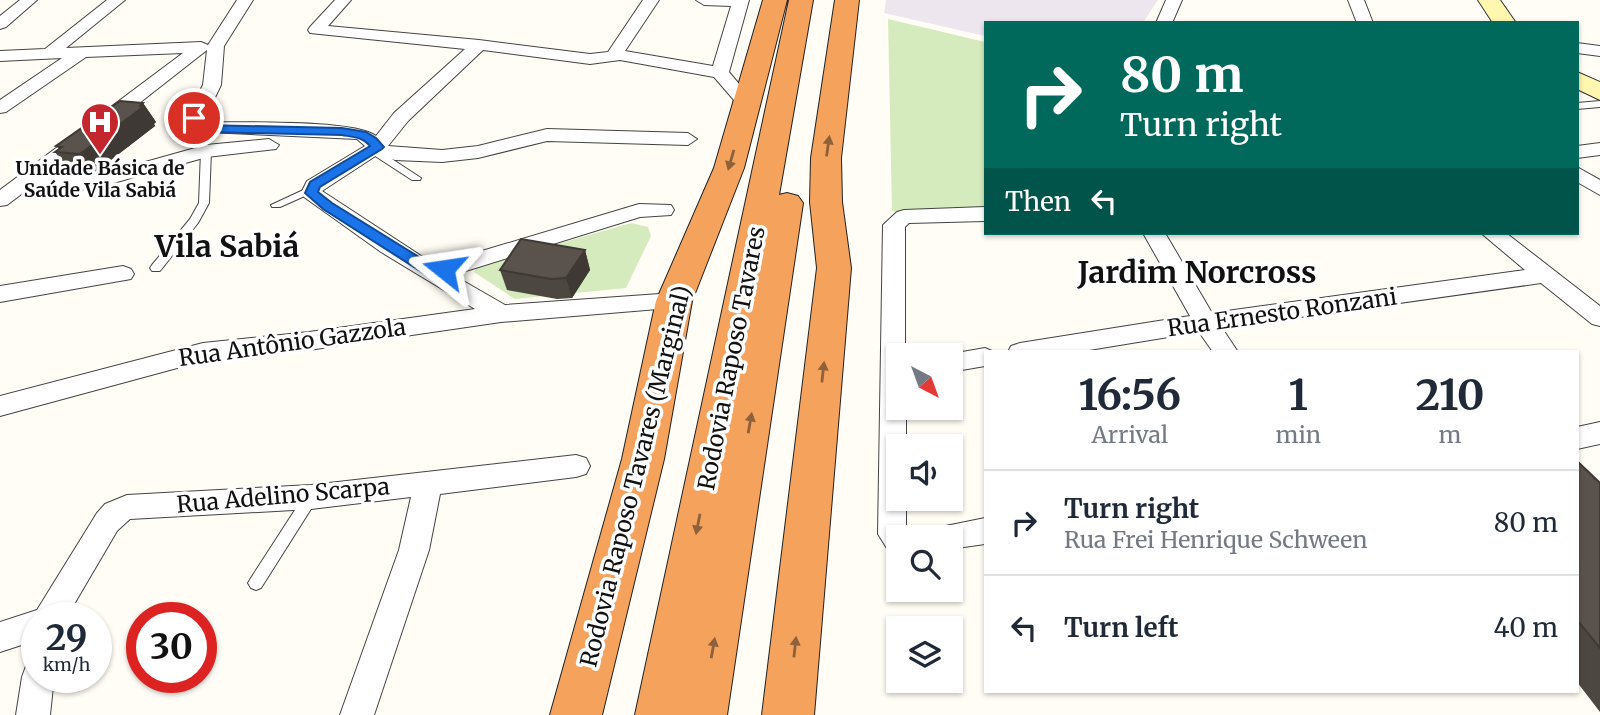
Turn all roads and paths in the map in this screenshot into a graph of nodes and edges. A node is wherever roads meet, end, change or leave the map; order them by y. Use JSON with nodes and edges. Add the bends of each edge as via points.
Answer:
{"nodes":[{"id":1,"x":29,"y":0,"type":"edge"},
{"id":2,"x":117,"y":0,"type":"edge"},
{"id":3,"x":245,"y":0,"type":"edge"},
{"id":4,"x":343,"y":0,"type":"edge"},
{"id":5,"x":651,"y":0,"type":"edge"},
{"id":6,"x":704,"y":0,"type":"edge"},
{"id":7,"x":801,"y":0,"type":"edge"},
{"id":8,"x":821,"y":0,"type":"edge"},
{"id":9,"x":847,"y":0,"type":"edge"},
{"id":10,"x":1174,"y":0,"type":"edge"},
{"id":11,"x":1356,"y":0,"type":"edge"},
{"id":12,"x":1489,"y":0,"type":"edge"},
{"id":13,"x":752,"y":1,"type":"edge"},
{"id":14,"x":1165,"y":21,"type":"edge"},
{"id":15,"x":1364,"y":21,"type":"edge"},
{"id":16,"x":1504,"y":21,"type":"edge"},
{"id":17,"x":0,"y":24,"type":"edge"},
{"id":18,"x":479,"y":45,"type":"junction"},
{"id":19,"x":208,"y":47,"type":"junction"},
{"id":20,"x":1579,"y":48,"type":"edge"},
{"id":21,"x":85,"y":51,"type":"junction"},
{"id":22,"x":1600,"y":51,"type":"edge"},
{"id":23,"x":50,"y":53,"type":"junction"},
{"id":24,"x":614,"y":55,"type":"junction"},
{"id":25,"x":0,"y":56,"type":"edge"},
{"id":26,"x":720,"y":73,"type":"junction"},
{"id":27,"x":1579,"y":80,"type":"edge"},
{"id":28,"x":1600,"y":92,"type":"edge"},
{"id":29,"x":746,"y":103,"type":"junction"},
{"id":30,"x":1600,"y":104,"type":"edge"},
{"id":31,"x":1579,"y":106,"type":"edge"},
{"id":32,"x":0,"y":108,"type":"edge"},
{"id":33,"x":688,"y":139,"type":"dead end"},
{"id":34,"x":323,"y":145,"type":"dead end"},
{"id":35,"x":375,"y":148,"type":"junction"},
{"id":36,"x":1600,"y":149,"type":"edge"},
{"id":37,"x":206,"y":151,"type":"junction"},
{"id":38,"x":1579,"y":152,"type":"edge"},
{"id":39,"x":1579,"y":174,"type":"edge"},
{"id":40,"x":34,"y":177,"type":"junction"},
{"id":41,"x":415,"y":178,"type":"dead end"},
{"id":42,"x":312,"y":189,"type":"junction"},
{"id":43,"x":1600,"y":189,"type":"edge"},
{"id":44,"x":0,"y":200,"type":"edge"},
{"id":45,"x":276,"y":205,"type":"dead end"},
{"id":46,"x":664,"y":210,"type":"dead end"},
{"id":47,"x":984,"y":214,"type":"edge"},
{"id":48,"x":1155,"y":235,"type":"edge"},
{"id":49,"x":1495,"y":235,"type":"edge"},
{"id":50,"x":156,"y":268,"type":"dead end"},
{"id":51,"x":433,"y":273,"type":"junction"},
{"id":52,"x":123,"y":274,"type":"dead end"},
{"id":53,"x":1545,"y":275,"type":"junction"},
{"id":54,"x":0,"y":294,"type":"edge"},
{"id":55,"x":674,"y":301,"type":"junction"},
{"id":56,"x":501,"y":314,"type":"junction"},
{"id":57,"x":1600,"y":318,"type":"edge"},
{"id":58,"x":1205,"y":322,"type":"junction"},
{"id":59,"x":896,"y":343,"type":"edge"},
{"id":60,"x":1032,"y":350,"type":"edge"},
{"id":61,"x":1225,"y":350,"type":"edge"},
{"id":62,"x":984,"y":357,"type":"edge"},
{"id":63,"x":963,"y":361,"type":"edge"},
{"id":64,"x":0,"y":406,"type":"edge"},
{"id":65,"x":895,"y":420,"type":"edge"},
{"id":66,"x":1600,"y":433,"type":"edge"},
{"id":67,"x":1579,"y":438,"type":"edge"},
{"id":68,"x":576,"y":466,"type":"dead end"},
{"id":69,"x":428,"y":482,"type":"junction"},
{"id":70,"x":311,"y":498,"type":"junction"},
{"id":71,"x":892,"y":525,"type":"edge"},
{"id":72,"x":984,"y":531,"type":"edge"},
{"id":73,"x":963,"y":534,"type":"edge"},
{"id":74,"x":256,"y":583,"type":"dead end"},
{"id":75,"x":59,"y":602,"type":"edge"},
{"id":76,"x":21,"y":630,"type":"edge"},
{"id":77,"x":0,"y":637,"type":"edge"},
{"id":78,"x":36,"y":693,"type":"edge"},
{"id":79,"x":33,"y":715,"type":"edge"},
{"id":80,"x":357,"y":715,"type":"edge"},
{"id":81,"x":576,"y":715,"type":"edge"},
{"id":82,"x":661,"y":715,"type":"edge"},
{"id":83,"x":701,"y":715,"type":"edge"},
{"id":84,"x":788,"y":715,"type":"edge"}],
"edges":[{"from":1,"to":17,"type":"street"},
{"from":2,"to":23,"type":"street"},
{"from":3,"to":19,"type":"street"},
{"from":4,"to":18,"type":"street","via":[[316,30]]},
{"from":5,"to":24,"type":"street"},
{"from":6,"to":13,"type":"street"},
{"from":7,"to":82,"type":"highway","name":"Rodovia Raposo Tavares","one_way":true},
{"from":83,"to":8,"type":"highway","name":"Rodovia Raposo Tavares","one_way":true},
{"from":84,"to":9,"type":"highway","one_way":true,"via":[[834,268],[826,158]]},
{"from":10,"to":14,"type":"street"},
{"from":11,"to":15,"type":"street"},
{"from":12,"to":16,"type":"main road"},
{"from":13,"to":26,"type":"street"},
{"from":13,"to":29,"type":"highway","name":"Rodovia Raposo Tavares (Marginal)","via":[[757,75]]},
{"from":18,"to":24,"type":"street","via":[[590,59]]},
{"from":18,"to":35,"type":"street","via":[[401,117]]},
{"from":19,"to":21,"type":"street"},
{"from":19,"to":35,"type":"street","via":[[212,85],[194,118],[194,127],[362,134]]},
{"from":19,"to":40,"type":"street"},
{"from":20,"to":22,"type":"street"},
{"from":21,"to":23,"type":"street"},
{"from":21,"to":32,"type":"street"},
{"from":23,"to":25,"type":"street"},
{"from":24,"to":26,"type":"street"},
{"from":26,"to":29,"type":"street"},
{"from":27,"to":28,"type":"main road"},
{"from":29,"to":55,"type":"highway","name":"Rodovia Raposo Tavares (Marginal)","one_way":true,"via":[[730,168]]},
{"from":30,"to":31,"type":"lane"},
{"from":33,"to":35,"type":"street","via":[[547,135],[442,156],[395,154]]},
{"from":34,"to":37,"type":"street","via":[[248,145]]},
{"from":35,"to":41,"type":"lane"},
{"from":35,"to":42,"type":"street"},
{"from":36,"to":38,"type":"street"},
{"from":37,"to":40,"type":"street","via":[[88,184]]},
{"from":37,"to":50,"type":"lane","via":[[204,203]]},
{"from":39,"to":43,"type":"street"},
{"from":40,"to":44,"type":"street"},
{"from":42,"to":45,"type":"lane"},
{"from":42,"to":51,"type":"street","via":[[327,206]]},
{"from":46,"to":51,"type":"street","via":[[639,211]]},
{"from":47,"to":59,"type":"street","via":[[899,218],[894,225]]},
{"from":48,"to":58,"type":"street"},
{"from":49,"to":53,"type":"street"},
{"from":51,"to":56,"type":"street"},
{"from":52,"to":54,"type":"street"},
{"from":53,"to":57,"type":"street"},
{"from":53,"to":58,"type":"street","name":"Rua Ernesto Ronzani"},
{"from":55,"to":56,"type":"street","name":"Rua Antônio Gazzola"},
{"from":55,"to":81,"type":"highway","name":"Rodovia Raposo Tavares (Marginal)","via":[[643,459]]},
{"from":56,"to":64,"type":"street","name":"Rua Antônio Gazzola","via":[[203,352]]},
{"from":58,"to":60,"type":"street","name":"Rua Ernesto Ronzani"},
{"from":58,"to":61,"type":"street"},
{"from":62,"to":63,"type":"street"},
{"from":65,"to":71,"type":"street"},
{"from":66,"to":67,"type":"street"},
{"from":68,"to":69,"type":"street","name":"Rua Adelino Scarpa"},
{"from":69,"to":70,"type":"street","name":"Rua Adelino Scarpa"},
{"from":69,"to":80,"type":"street","via":[[415,550]]},
{"from":70,"to":74,"type":"lane"},
{"from":70,"to":75,"type":"street","name":"Rua Adelino Scarpa","via":[[127,507],[107,522]]},
{"from":72,"to":73,"type":"street"},
{"from":76,"to":77,"type":"street"},
{"from":78,"to":79,"type":"street"}]}
